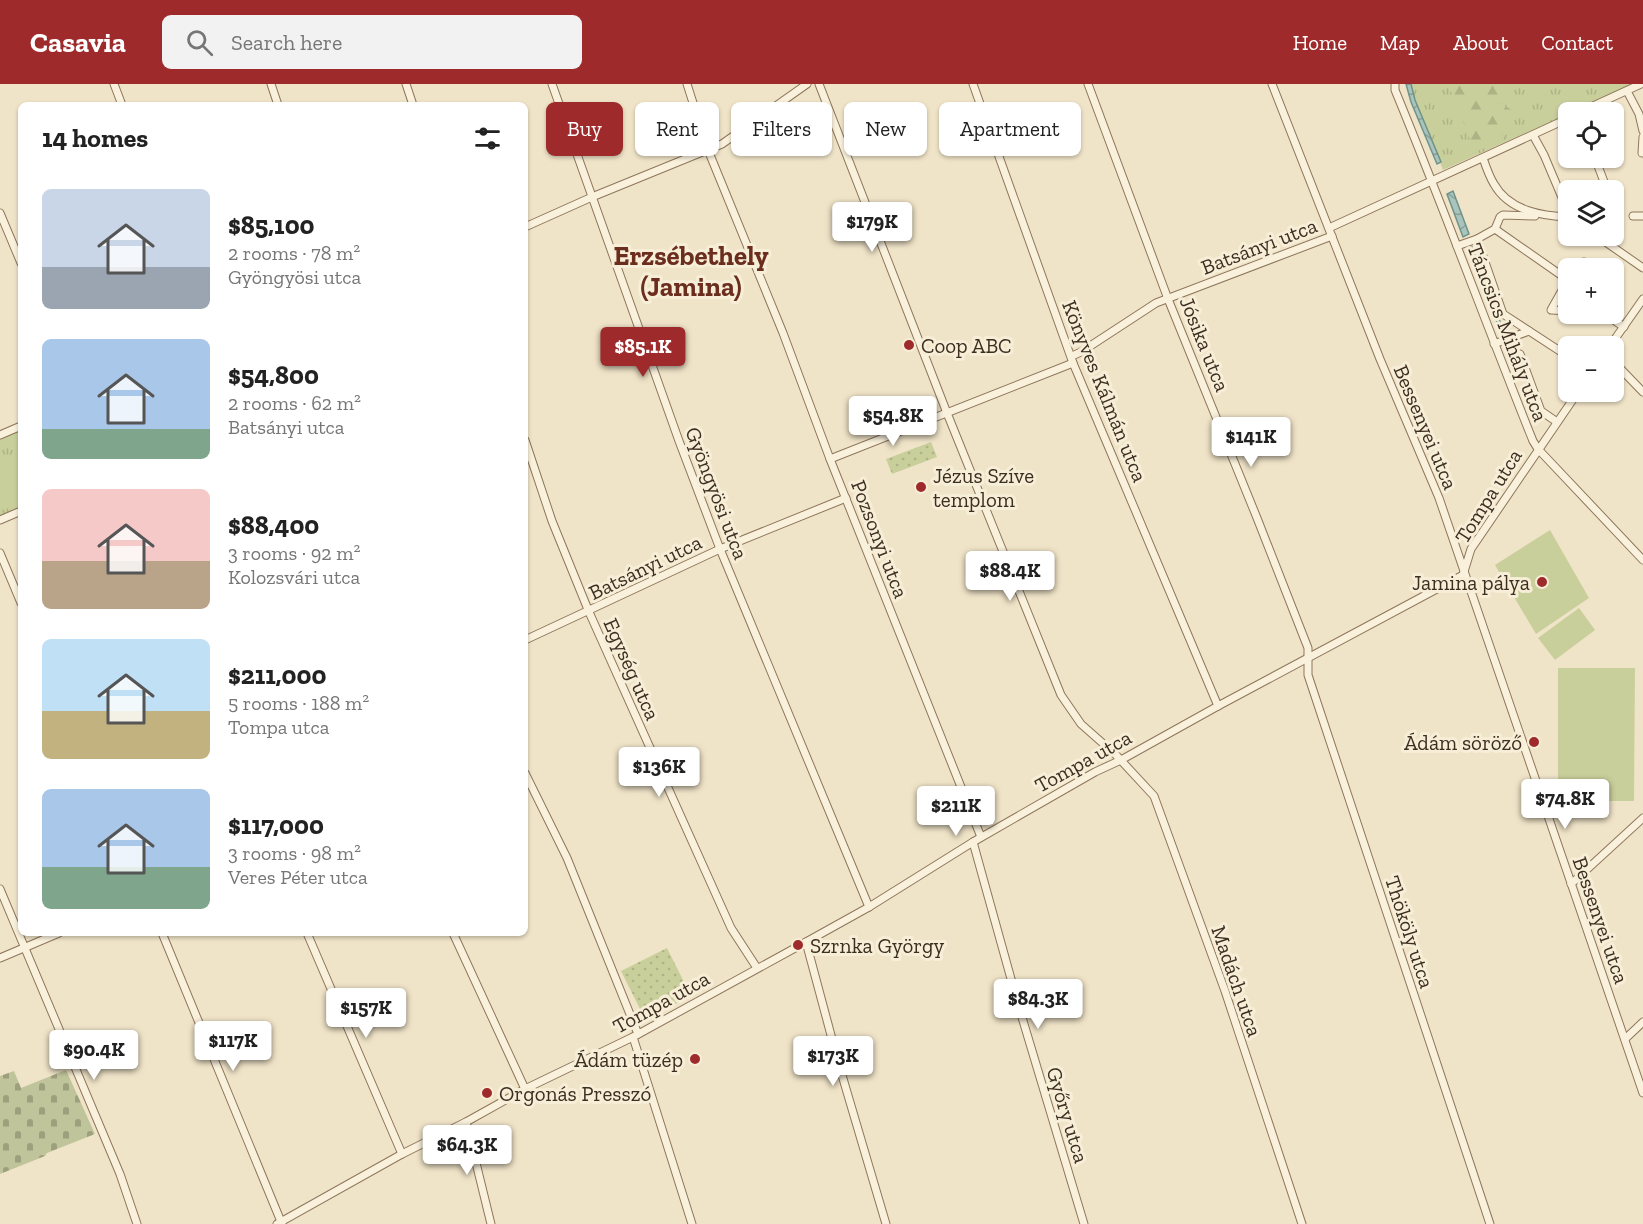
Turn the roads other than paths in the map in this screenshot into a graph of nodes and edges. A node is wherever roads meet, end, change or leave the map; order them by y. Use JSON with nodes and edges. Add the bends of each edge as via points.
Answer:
{"nodes":[{"id":1,"x":114,"y":84,"type":"edge"},
{"id":2,"x":271,"y":84,"type":"edge"},
{"id":3,"x":406,"y":84,"type":"edge"},
{"id":4,"x":552,"y":84,"type":"edge"},
{"id":5,"x":687,"y":84,"type":"edge"},
{"id":6,"x":807,"y":84,"type":"edge"},
{"id":7,"x":819,"y":84,"type":"edge"},
{"id":8,"x":973,"y":84,"type":"edge"},
{"id":9,"x":1089,"y":84,"type":"edge"},
{"id":10,"x":1272,"y":84,"type":"edge"},
{"id":11,"x":1395,"y":84,"type":"edge"},
{"id":12,"x":1641,"y":84,"type":"edge"},
{"id":13,"x":1627,"y":91,"type":"junction"},
{"id":14,"x":121,"y":102,"type":"edge"},
{"id":15,"x":277,"y":102,"type":"edge"},
{"id":16,"x":412,"y":102,"type":"edge"},
{"id":17,"x":693,"y":102,"type":"edge"},
{"id":18,"x":1602,"y":102,"type":"edge"},
{"id":19,"x":1558,"y":123,"type":"edge"},
{"id":20,"x":1643,"y":131,"type":"edge"},
{"id":21,"x":1533,"y":135,"type":"junction"},
{"id":22,"x":1643,"y":137,"type":"edge"},
{"id":23,"x":719,"y":145,"type":"edge"},
{"id":24,"x":1642,"y":153,"type":"edge"},
{"id":25,"x":693,"y":156,"type":"edge"},
{"id":26,"x":710,"y":156,"type":"edge"},
{"id":27,"x":1483,"y":158,"type":"junction"},
{"id":28,"x":1433,"y":181,"type":"junction"},
{"id":29,"x":1558,"y":189,"type":"edge"},
{"id":30,"x":592,"y":197,"type":"junction"},
{"id":31,"x":1516,"y":205,"type":"junction"},
{"id":32,"x":0,"y":213,"type":"edge"},
{"id":33,"x":1514,"y":215,"type":"junction"},
{"id":34,"x":1558,"y":215,"type":"edge"},
{"id":35,"x":1542,"y":216,"type":"junction"},
{"id":36,"x":1633,"y":216,"type":"dead end"},
{"id":37,"x":1643,"y":216,"type":"edge"},
{"id":38,"x":528,"y":226,"type":"edge"},
{"id":39,"x":1329,"y":228,"type":"junction"},
{"id":40,"x":1495,"y":229,"type":"junction"},
{"id":41,"x":1332,"y":236,"type":"junction"},
{"id":42,"x":1477,"y":239,"type":"junction"},
{"id":43,"x":1456,"y":246,"type":"junction"},
{"id":44,"x":1611,"y":246,"type":"edge"},
{"id":45,"x":18,"y":256,"type":"edge"},
{"id":46,"x":1643,"y":268,"type":"edge"},
{"id":47,"x":1558,"y":272,"type":"edge"},
{"id":48,"x":1558,"y":297,"type":"edge"},
{"id":49,"x":1168,"y":298,"type":"junction"},
{"id":50,"x":1643,"y":299,"type":"edge"},
{"id":51,"x":1558,"y":310,"type":"edge"},
{"id":52,"x":1620,"y":324,"type":"edge"},
{"id":53,"x":1624,"y":327,"type":"junction"},
{"id":54,"x":1529,"y":331,"type":"junction"},
{"id":55,"x":1617,"y":336,"type":"edge"},
{"id":56,"x":1494,"y":344,"type":"junction"},
{"id":57,"x":1558,"y":350,"type":"edge"},
{"id":58,"x":1520,"y":354,"type":"dead end"},
{"id":59,"x":1073,"y":360,"type":"junction"},
{"id":60,"x":1624,"y":372,"type":"edge"},
{"id":61,"x":1643,"y":392,"type":"edge"},
{"id":62,"x":1571,"y":402,"type":"edge"},
{"id":63,"x":947,"y":413,"type":"junction"},
{"id":64,"x":1557,"y":422,"type":"junction"},
{"id":65,"x":18,"y":427,"type":"edge"},
{"id":66,"x":0,"y":435,"type":"edge"},
{"id":67,"x":528,"y":449,"type":"edge"},
{"id":68,"x":1538,"y":449,"type":"junction"},
{"id":69,"x":830,"y":459,"type":"junction"},
{"id":70,"x":846,"y":498,"type":"junction"},
{"id":71,"x":18,"y":512,"type":"edge"},
{"id":72,"x":0,"y":520,"type":"edge"},
{"id":73,"x":720,"y":549,"type":"junction"},
{"id":74,"x":0,"y":553,"type":"edge"},
{"id":75,"x":1643,"y":560,"type":"edge"},
{"id":76,"x":1463,"y":575,"type":"junction"},
{"id":77,"x":18,"y":596,"type":"edge"},
{"id":78,"x":589,"y":612,"type":"junction"},
{"id":79,"x":528,"y":639,"type":"edge"},
{"id":80,"x":1308,"y":648,"type":"joint"},
{"id":81,"x":1306,"y":658,"type":"junction"},
{"id":82,"x":1218,"y":706,"type":"junction"},
{"id":83,"x":1121,"y":760,"type":"junction"},
{"id":84,"x":528,"y":779,"type":"edge"},
{"id":85,"x":1643,"y":819,"type":"edge"},
{"id":86,"x":981,"y":837,"type":"junction"},
{"id":87,"x":973,"y":842,"type":"junction"},
{"id":88,"x":1571,"y":884,"type":"junction"},
{"id":89,"x":0,"y":889,"type":"edge"},
{"id":90,"x":869,"y":907,"type":"junction"},
{"id":91,"x":18,"y":932,"type":"edge"},
{"id":92,"x":19,"y":936,"type":"edge"},
{"id":93,"x":52,"y":936,"type":"edge"},
{"id":94,"x":163,"y":936,"type":"edge"},
{"id":95,"x":308,"y":936,"type":"edge"},
{"id":96,"x":454,"y":936,"type":"edge"},
{"id":97,"x":806,"y":942,"type":"junction"},
{"id":98,"x":24,"y":947,"type":"junction"},
{"id":99,"x":0,"y":958,"type":"edge"},
{"id":100,"x":757,"y":968,"type":"junction"},
{"id":101,"x":1643,"y":1022,"type":"edge"},
{"id":102,"x":636,"y":1035,"type":"junction"},
{"id":103,"x":1625,"y":1039,"type":"junction"},
{"id":104,"x":525,"y":1089,"type":"junction"},
{"id":105,"x":1643,"y":1093,"type":"edge"},
{"id":106,"x":466,"y":1122,"type":"junction"},
{"id":107,"x":402,"y":1154,"type":"junction"},
{"id":108,"x":280,"y":1223,"type":"edge"},
{"id":109,"x":137,"y":1224,"type":"edge"},
{"id":110,"x":491,"y":1224,"type":"edge"},
{"id":111,"x":692,"y":1224,"type":"edge"},
{"id":112,"x":886,"y":1224,"type":"edge"},
{"id":113,"x":1084,"y":1224,"type":"edge"},
{"id":114,"x":1302,"y":1224,"type":"edge"},
{"id":115,"x":1490,"y":1224,"type":"edge"}],
"edges":[{"from":1,"to":14,"type":"street"},
{"from":2,"to":15,"type":"street"},
{"from":3,"to":16,"type":"street"},
{"from":4,"to":30,"type":"street","name":"Gyöngyösi utca"},
{"from":5,"to":17,"type":"street","name":"Pozsonyi utca"},
{"from":6,"to":23,"type":"street"},
{"from":7,"to":63,"type":"street","name":"Madách utca"},
{"from":8,"to":59,"type":"street","name":"Könyves Kálmán utca"},
{"from":9,"to":49,"type":"street","name":"Jósika utca"},
{"from":10,"to":39,"type":"street","name":"Bessenyei utca"},
{"from":11,"to":28,"type":"street","name":"Táncsics Mihály utca"},
{"from":12,"to":13,"type":"street"},
{"from":13,"to":18,"type":"street"},
{"from":13,"to":20,"type":"street"},
{"from":19,"to":21,"type":"street","name":"Batsányi utca"},
{"from":21,"to":27,"type":"street","name":"Batsányi utca"},
{"from":21,"to":29,"type":"street"},
{"from":22,"to":24,"type":"street"},
{"from":25,"to":30,"type":"street"},
{"from":26,"to":69,"type":"street","name":"Pozsonyi utca"},
{"from":27,"to":28,"type":"street","name":"Batsányi utca"},
{"from":27,"to":31,"type":"street","via":[[1495,186]]},
{"from":28,"to":39,"type":"street","name":"Batsányi utca"},
{"from":28,"to":43,"type":"street","name":"Táncsics Mihály utca"},
{"from":30,"to":38,"type":"street"},
{"from":30,"to":73,"type":"street","name":"Gyöngyösi utca"},
{"from":31,"to":33,"type":"street"},
{"from":31,"to":35,"type":"street"},
{"from":32,"to":45,"type":"street"},
{"from":33,"to":35,"type":"street"},
{"from":33,"to":40,"type":"street","via":[[1500,217]]},
{"from":34,"to":35,"type":"street"},
{"from":36,"to":37,"type":"street"},
{"from":39,"to":41,"type":"street","name":"Bessenyei utca"},
{"from":40,"to":42,"type":"street"},
{"from":40,"to":47,"type":"street"},
{"from":41,"to":49,"type":"street","name":"Batsányi utca"},
{"from":41,"to":76,"type":"street","name":"Bessenyei utca","via":[[1438,498]]},
{"from":42,"to":43,"type":"street"},
{"from":42,"to":54,"type":"street","via":[[1503,315]]},
{"from":43,"to":56,"type":"street","name":"Táncsics Mihály utca"},
{"from":44,"to":46,"type":"street"},
{"from":48,"to":51,"type":"street","via":[[1551,310]]},
{"from":49,"to":59,"type":"street","name":"Batsányi utca"},
{"from":49,"to":80,"type":"street","name":"Jósika utca"},
{"from":50,"to":53,"type":"street"},
{"from":52,"to":53,"type":"street"},
{"from":53,"to":55,"type":"street"},
{"from":54,"to":56,"type":"street"},
{"from":54,"to":57,"type":"street"},
{"from":56,"to":68,"type":"street","name":"Táncsics Mihály utca"},
{"from":58,"to":64,"type":"street","via":[[1541,411]]},
{"from":59,"to":63,"type":"street","name":"Batsányi utca"},
{"from":59,"to":82,"type":"street","name":"Könyves Kálmán utca"},
{"from":60,"to":61,"type":"street"},
{"from":62,"to":64,"type":"street","name":"Tompa utca"},
{"from":63,"to":69,"type":"street","name":"Batsányi utca"},
{"from":63,"to":83,"type":"street","name":"Madách utca","via":[[1061,695],[1082,724]]},
{"from":64,"to":68,"type":"street","name":"Tompa utca"},
{"from":65,"to":66,"type":"street"},
{"from":67,"to":78,"type":"street","name":"Egység utca"},
{"from":68,"to":75,"type":"street","name":"Táncsics Mihály utca"},
{"from":68,"to":76,"type":"street","name":"Tompa utca","via":[[1471,549]]},
{"from":69,"to":70,"type":"street","name":"Pozsonyi utca"},
{"from":70,"to":73,"type":"street","name":"Batsányi utca"},
{"from":70,"to":86,"type":"street","name":"Pozsonyi utca"},
{"from":71,"to":72,"type":"street"},
{"from":73,"to":78,"type":"street","name":"Batsányi utca"},
{"from":73,"to":90,"type":"street","name":"Gyöngyösi utca"},
{"from":74,"to":77,"type":"street"},
{"from":76,"to":81,"type":"street","name":"Tompa utca"},
{"from":76,"to":88,"type":"street","name":"Bessenyei utca"},
{"from":78,"to":79,"type":"street","name":"Batsányi utca"},
{"from":78,"to":100,"type":"street","name":"Egység utca","via":[[731,928]]},
{"from":80,"to":81,"type":"street","name":"Thököly utca"},
{"from":81,"to":82,"type":"street","name":"Tompa utca"},
{"from":81,"to":115,"type":"street","name":"Thököly utca","via":[[1308,675]]},
{"from":82,"to":83,"type":"street","name":"Tompa utca"},
{"from":83,"to":86,"type":"street","name":"Tompa utca"},
{"from":83,"to":114,"type":"street","name":"Madách utca","via":[[1154,796],[1225,991]]},
{"from":84,"to":102,"type":"street","via":[[567,858]]},
{"from":85,"to":88,"type":"street"},
{"from":86,"to":87,"type":"street","name":"Tompa utca"},
{"from":87,"to":90,"type":"street","name":"Tompa utca"},
{"from":87,"to":113,"type":"street","name":"Győry utca"},
{"from":88,"to":103,"type":"street","name":"Bessenyei utca"},
{"from":89,"to":91,"type":"street"},
{"from":90,"to":97,"type":"street","name":"Tompa utca"},
{"from":92,"to":98,"type":"street"},
{"from":93,"to":98,"type":"street"},
{"from":94,"to":108,"type":"street"},
{"from":95,"to":107,"type":"street"},
{"from":96,"to":104,"type":"street"},
{"from":97,"to":100,"type":"street","name":"Tompa utca"},
{"from":97,"to":112,"type":"street"},
{"from":98,"to":99,"type":"street"},
{"from":98,"to":109,"type":"street"},
{"from":100,"to":102,"type":"street","name":"Tompa utca"},
{"from":101,"to":103,"type":"street"},
{"from":102,"to":104,"type":"street","name":"Tompa utca"},
{"from":102,"to":111,"type":"street"},
{"from":103,"to":105,"type":"street","name":"Bessenyei utca"},
{"from":104,"to":106,"type":"street","name":"Tompa utca"},
{"from":106,"to":107,"type":"street","name":"Tompa utca"},
{"from":106,"to":110,"type":"street"},
{"from":107,"to":108,"type":"street","name":"Tompa utca"}]}
